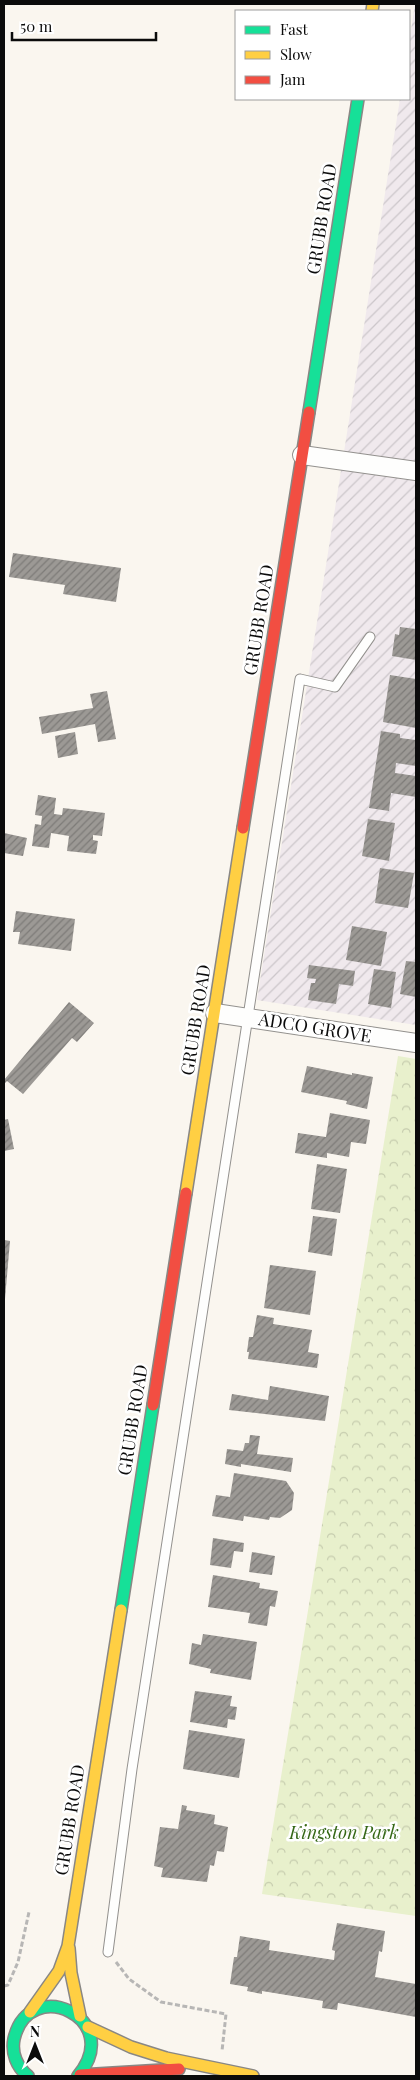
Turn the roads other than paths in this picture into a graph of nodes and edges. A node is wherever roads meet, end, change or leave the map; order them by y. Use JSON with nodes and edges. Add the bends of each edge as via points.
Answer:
{"nodes":[{"id":1,"x":358,"y":100,"type":"edge"},
{"id":2,"x":302,"y":455,"type":"junction"},
{"id":3,"x":416,"y":471,"type":"edge"},
{"id":4,"x":370,"y":637,"type":"dead end"},
{"id":5,"x":214,"y":1013,"type":"junction"},
{"id":6,"x":248,"y":1018,"type":"junction"},
{"id":7,"x":416,"y":1043,"type":"edge"},
{"id":8,"x":68,"y":1946,"type":"junction"},
{"id":9,"x":108,"y":1952,"type":"road end"},
{"id":10,"x":28,"y":2015,"type":"junction"},
{"id":11,"x":80,"y":2016,"type":"junction"},
{"id":12,"x":11,"y":2019,"type":"dead end"},
{"id":13,"x":88,"y":2028,"type":"junction"},
{"id":14,"x":4,"y":2052,"type":"edge"},
{"id":15,"x":15,"y":2060,"type":"junction"},
{"id":16,"x":206,"y":2069,"type":"junction"},
{"id":17,"x":25,"y":2075,"type":"edge"},
{"id":18,"x":79,"y":2076,"type":"edge"},
{"id":19,"x":254,"y":2076,"type":"edge"}],
"edges":[{"from":1,"to":2,"type":"main road","name":"GRUBB ROAD"},
{"from":2,"to":3,"type":"street"},
{"from":2,"to":5,"type":"main road","name":"GRUBB ROAD"},
{"from":4,"to":6,"type":"lane","via":[[335,687],[300,679]]},
{"from":5,"to":6,"type":"street","name":"ADCO GROVE"},
{"from":5,"to":8,"type":"main road","name":"GRUBB ROAD"},
{"from":6,"to":7,"type":"street","name":"ADCO GROVE"},
{"from":6,"to":9,"type":"lane","via":[[132,1769]]},
{"from":8,"to":10,"type":"main road","name":"GRUBB ROAD","via":[[59,1971]]},
{"from":8,"to":11,"type":"main road","name":"GRUBB ROAD"},
{"from":10,"to":11,"type":"main road","via":[[42,2007],[56,2006]]},
{"from":10,"to":12,"type":"main road"},
{"from":10,"to":15,"type":"main road","name":"GRUBB ROAD","via":[[18,2026],[14,2037]]},
{"from":11,"to":13,"type":"main road"},
{"from":13,"to":16,"type":"main road","via":[[138,2050]]},
{"from":13,"to":18,"type":"main road","via":[[92,2052]]},
{"from":14,"to":15,"type":"main road"},
{"from":15,"to":17,"type":"main road"},
{"from":16,"to":18,"type":"main road","via":[[157,2069]]},
{"from":16,"to":19,"type":"main road"}]}
